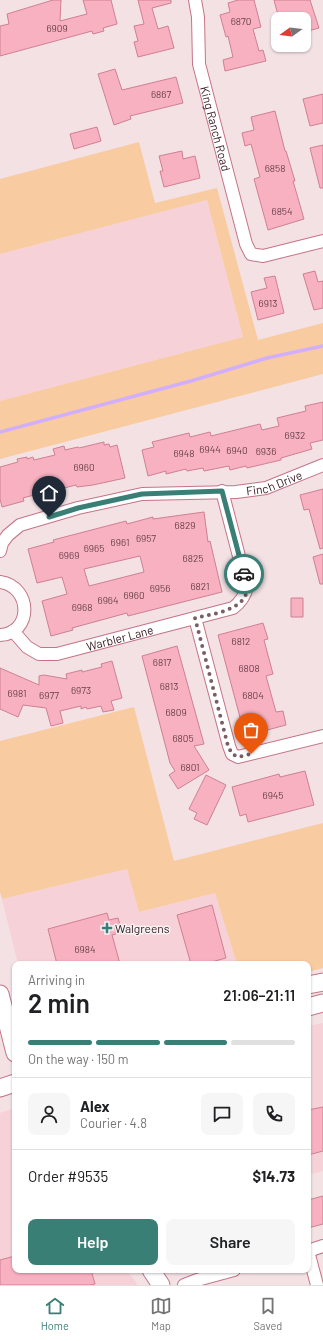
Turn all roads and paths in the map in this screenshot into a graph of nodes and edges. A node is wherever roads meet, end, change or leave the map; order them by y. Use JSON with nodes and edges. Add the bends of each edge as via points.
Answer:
{"nodes":[{"id":1,"x":195,"y":0,"type":"edge"},
{"id":2,"x":323,"y":241,"type":"edge"},
{"id":3,"x":323,"y":465,"type":"edge"},
{"id":4,"x":222,"y":491,"type":"junction"},
{"id":5,"x":0,"y":551,"type":"edge"},
{"id":6,"x":0,"y":582,"type":"edge"},
{"id":7,"x":195,"y":618,"type":"junction"},
{"id":8,"x":13,"y":631,"type":"junction"},
{"id":9,"x":0,"y":635,"type":"edge"},
{"id":10,"x":323,"y":736,"type":"edge"},
{"id":11,"x":323,"y":982,"type":"edge"},
{"id":12,"x":311,"y":985,"type":"edge"},
{"id":13,"x":0,"y":994,"type":"edge"},
{"id":14,"x":323,"y":1003,"type":"edge"},
{"id":15,"x":311,"y":1006,"type":"edge"},
{"id":16,"x":12,"y":1041,"type":"edge"},
{"id":17,"x":12,"y":1084,"type":"edge"},
{"id":18,"x":0,"y":1088,"type":"edge"},
{"id":19,"x":323,"y":1246,"type":"edge"},
{"id":20,"x":311,"y":1250,"type":"edge"},
{"id":21,"x":311,"y":1262,"type":"edge"},
{"id":22,"x":153,"y":1273,"type":"edge"},
{"id":23,"x":223,"y":1273,"type":"edge"},
{"id":24,"x":161,"y":1285,"type":"edge"},
{"id":25,"x":184,"y":1285,"type":"edge"},
{"id":26,"x":317,"y":1285,"type":"edge"}],
"edges":[{"from":1,"to":2,"type":"street","name":"King Ranch Road","via":[[199,64],[246,244],[251,254],[263,256]]},
{"from":3,"to":4,"type":"street","name":"Finch Drive","via":[[266,488]]},
{"from":4,"to":5,"type":"street","name":"Finch Drive","via":[[142,494],[78,508],[20,525],[8,535]]},
{"from":4,"to":7,"type":"street","name":"Warbler Lane","via":[[248,587],[241,602],[233,608]]},
{"from":6,"to":8,"type":"street","via":[[16,588],[25,606],[22,620]]},
{"from":7,"to":8,"type":"street","name":"Warbler Lane","via":[[57,654],[39,654],[27,647]]},
{"from":7,"to":10,"type":"street","via":[[232,754],[238,757]]},
{"from":8,"to":9,"type":"street"},
{"from":11,"to":12,"type":"main road"},
{"from":13,"to":16,"type":"main road"},
{"from":14,"to":15,"type":"main road"},
{"from":17,"to":18,"type":"main road"},
{"from":19,"to":20,"type":"street"},
{"from":21,"to":26,"type":"street"},
{"from":22,"to":24,"type":"main road"},
{"from":23,"to":25,"type":"street"}]}
